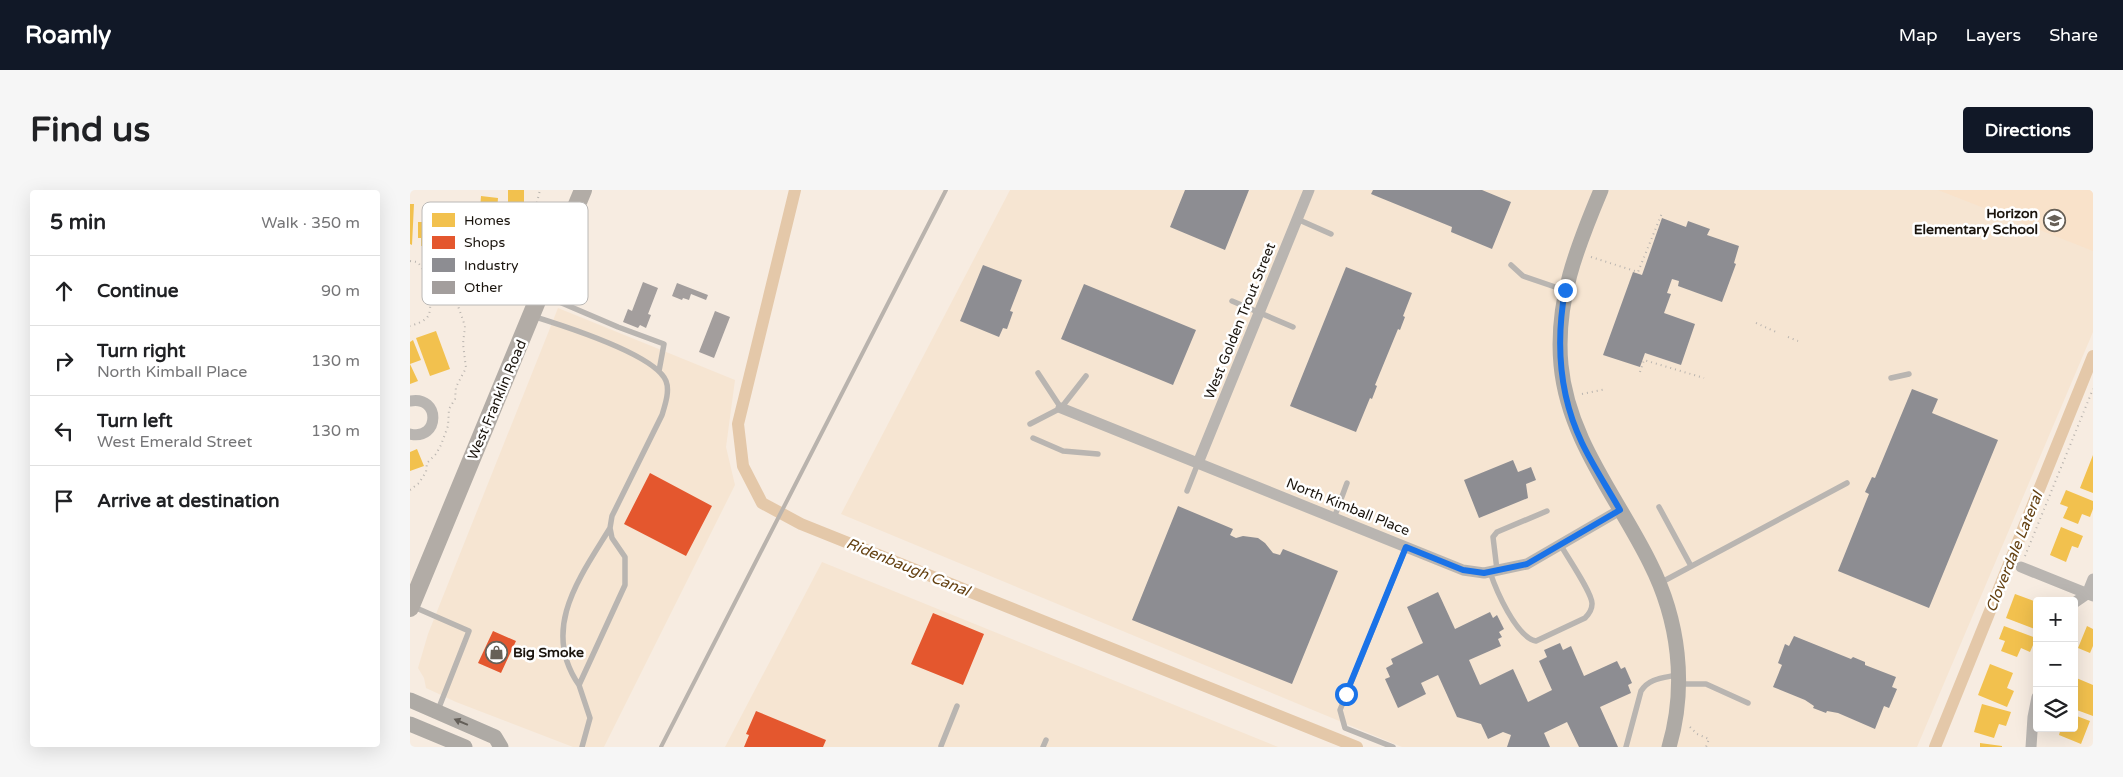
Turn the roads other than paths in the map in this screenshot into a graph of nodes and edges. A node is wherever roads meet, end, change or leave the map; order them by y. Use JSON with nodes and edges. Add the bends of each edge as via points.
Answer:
{"nodes":[{"id":1,"x":583,"y":190,"type":"edge"},
{"id":2,"x":1309,"y":190,"type":"edge"},
{"id":3,"x":1601,"y":190,"type":"edge"},
{"id":4,"x":578,"y":202,"type":"edge"},
{"id":5,"x":1297,"y":220,"type":"junction"},
{"id":6,"x":1331,"y":234,"type":"dead end"},
{"id":7,"x":1511,"y":265,"type":"dead end"},
{"id":8,"x":1565,"y":290,"type":"junction"},
{"id":9,"x":1232,"y":301,"type":"dead end"},
{"id":10,"x":536,"y":305,"type":"edge"},
{"id":11,"x":567,"y":305,"type":"edge"},
{"id":12,"x":1259,"y":312,"type":"junction"},
{"id":13,"x":532,"y":316,"type":"junction"},
{"id":14,"x":1293,"y":327,"type":"dead end"},
{"id":15,"x":659,"y":370,"type":"junction"},
{"id":16,"x":1038,"y":373,"type":"dead end"},
{"id":17,"x":1909,"y":374,"type":"dead end"},
{"id":18,"x":1086,"y":376,"type":"dead end"},
{"id":19,"x":1891,"y":378,"type":"dead end"},
{"id":20,"x":410,"y":402,"type":"edge"},
{"id":21,"x":1061,"y":408,"type":"junction"},
{"id":22,"x":1030,"y":424,"type":"dead end"},
{"id":23,"x":410,"y":434,"type":"edge"},
{"id":24,"x":1033,"y":438,"type":"dead end"},
{"id":25,"x":1098,"y":454,"type":"dead end"},
{"id":26,"x":1198,"y":463,"type":"junction"},
{"id":27,"x":1347,"y":483,"type":"dead end"},
{"id":28,"x":1847,"y":483,"type":"dead end"},
{"id":29,"x":1187,"y":491,"type":"dead end"},
{"id":30,"x":1659,"y":507,"type":"dead end"},
{"id":31,"x":1620,"y":510,"type":"junction"},
{"id":32,"x":1546,"y":511,"type":"dead end"},
{"id":33,"x":1334,"y":518,"type":"junction"},
{"id":34,"x":610,"y":528,"type":"junction"},
{"id":35,"x":1560,"y":544,"type":"junction"},
{"id":36,"x":1406,"y":547,"type":"junction"},
{"id":37,"x":2023,"y":562,"type":"road end"},
{"id":38,"x":1691,"y":566,"type":"junction"},
{"id":39,"x":1494,"y":571,"type":"junction"},
{"id":40,"x":2093,"y":579,"type":"edge"},
{"id":41,"x":1660,"y":583,"type":"junction"},
{"id":42,"x":2090,"y":595,"type":"edge"},
{"id":43,"x":2078,"y":601,"type":"edge"},
{"id":44,"x":411,"y":607,"type":"edge"},
{"id":45,"x":1679,"y":680,"type":"junction"},
{"id":46,"x":579,"y":685,"type":"junction"},
{"id":47,"x":410,"y":700,"type":"edge"},
{"id":48,"x":1748,"y":703,"type":"dead end"},
{"id":49,"x":957,"y":706,"type":"dead end"},
{"id":50,"x":438,"y":712,"type":"junction"},
{"id":51,"x":2033,"y":717,"type":"edge"},
{"id":52,"x":410,"y":724,"type":"edge"},
{"id":53,"x":1046,"y":740,"type":"dead end"},
{"id":54,"x":941,"y":746,"type":"edge"},
{"id":55,"x":465,"y":747,"type":"edge"},
{"id":56,"x":502,"y":747,"type":"edge"},
{"id":57,"x":582,"y":747,"type":"edge"},
{"id":58,"x":1043,"y":747,"type":"edge"},
{"id":59,"x":1393,"y":747,"type":"edge"},
{"id":60,"x":1626,"y":747,"type":"edge"},
{"id":61,"x":1669,"y":747,"type":"edge"},
{"id":62,"x":2031,"y":747,"type":"edge"}],
"edges":[{"from":1,"to":4,"type":"main road","name":"West Franklin Road"},
{"from":2,"to":5,"type":"street","name":"West Golden Trout Street"},
{"from":3,"to":8,"type":"main road","via":[[1579,243]]},
{"from":5,"to":6,"type":"lane"},
{"from":5,"to":12,"type":"street","name":"West Golden Trout Street"},
{"from":7,"to":8,"type":"lane","via":[[1523,276]]},
{"from":8,"to":31,"type":"main road","via":[[1560,333],[1565,392],[1582,441]]},
{"from":9,"to":12,"type":"lane"},
{"from":10,"to":13,"type":"main road","name":"West Franklin Road"},
{"from":11,"to":15,"type":"lane","via":[[664,344]]},
{"from":12,"to":14,"type":"lane"},
{"from":12,"to":26,"type":"street","name":"West Golden Trout Street"},
{"from":13,"to":15,"type":"lane","via":[[624,350]]},
{"from":13,"to":44,"type":"main road","name":"West Franklin Road"},
{"from":15,"to":34,"type":"lane","via":[[667,382],[662,415],[612,516]]},
{"from":16,"to":21,"type":"lane"},
{"from":17,"to":19,"type":"lane"},
{"from":18,"to":21,"type":"lane"},
{"from":20,"to":23,"type":"street","via":[[417,400],[427,404],[433,420],[428,430]]},
{"from":21,"to":22,"type":"lane"},
{"from":21,"to":26,"type":"street","name":"North Kimball Place"},
{"from":24,"to":25,"type":"lane","via":[[1063,452]]},
{"from":26,"to":29,"type":"lane"},
{"from":26,"to":33,"type":"street","name":"North Kimball Place"},
{"from":27,"to":33,"type":"lane"},
{"from":28,"to":38,"type":"lane"},
{"from":30,"to":38,"type":"lane"},
{"from":31,"to":35,"type":"street","name":"North Kimball Place"},
{"from":31,"to":41,"type":"main road"},
{"from":32,"to":39,"type":"lane","via":[[1497,532],[1494,537]]},
{"from":33,"to":36,"type":"street","name":"North Kimball Place"},
{"from":34,"to":46,"type":"lane","via":[[612,538],[625,557],[625,585]]},
{"from":34,"to":46,"type":"lane","via":[[580,575],[564,622],[563,650],[570,672]]},
{"from":35,"to":39,"type":"street","name":"North Kimball Place","via":[[1527,564]]},
{"from":35,"to":39,"type":"lane","via":[[1590,594],[1592,604],[1585,618],[1544,639],[1536,641],[1524,635],[1496,588]]},
{"from":36,"to":39,"type":"street","name":"North Kimball Place","via":[[1463,570]]},
{"from":36,"to":59,"type":"lane","via":[[1340,710],[1345,728]]},
{"from":37,"to":42,"type":"street"},
{"from":38,"to":41,"type":"lane"},
{"from":40,"to":42,"type":"street"},
{"from":41,"to":45,"type":"main road","via":[[1672,620]]},
{"from":42,"to":43,"type":"street"},
{"from":44,"to":50,"type":"lane","via":[[469,631]]},
{"from":45,"to":48,"type":"lane","via":[[1706,684]]},
{"from":45,"to":60,"type":"lane","via":[[1655,679],[1645,685],[1636,705]]},
{"from":45,"to":61,"type":"main road","via":[[1678,707]]},
{"from":46,"to":57,"type":"lane","via":[[590,718]]},
{"from":47,"to":50,"type":"main road"},
{"from":49,"to":54,"type":"lane"},
{"from":56,"to":50,"type":"main road","one_way":true,"via":[[495,737]]},
{"from":51,"to":62,"type":"street"},
{"from":52,"to":55,"type":"main road"},
{"from":53,"to":58,"type":"lane"}]}
